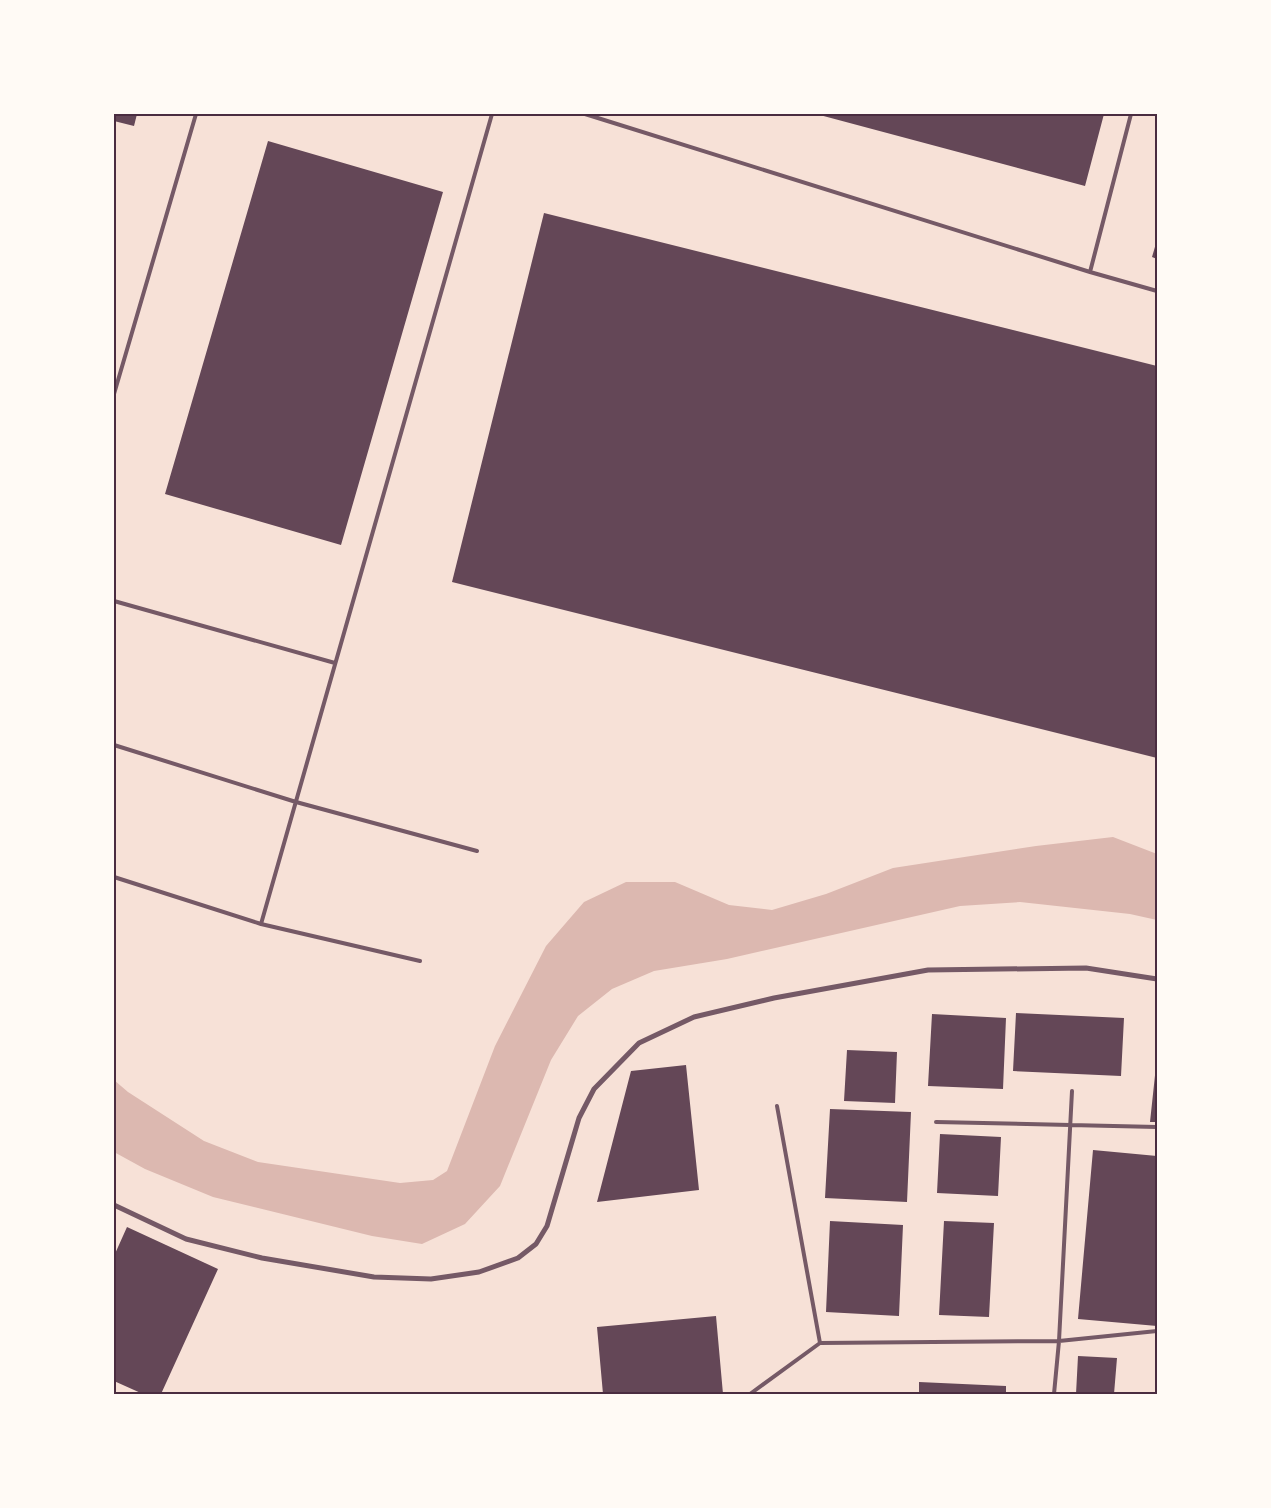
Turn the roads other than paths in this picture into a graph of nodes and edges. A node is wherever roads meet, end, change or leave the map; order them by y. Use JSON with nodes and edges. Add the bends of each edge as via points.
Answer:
{"nodes":[{"id":1,"x":196,"y":114,"type":"edge"},
{"id":2,"x":492,"y":114,"type":"edge"},
{"id":3,"x":585,"y":114,"type":"edge"},
{"id":4,"x":1131,"y":114,"type":"edge"},
{"id":5,"x":1090,"y":272,"type":"junction"},
{"id":6,"x":1157,"y":291,"type":"edge"},
{"id":7,"x":114,"y":394,"type":"edge"},
{"id":8,"x":114,"y":601,"type":"edge"},
{"id":9,"x":335,"y":663,"type":"junction"},
{"id":10,"x":114,"y":745,"type":"edge"},
{"id":11,"x":296,"y":802,"type":"junction"},
{"id":12,"x":477,"y":852,"type":"dead end"},
{"id":13,"x":114,"y":877,"type":"edge"},
{"id":14,"x":261,"y":924,"type":"junction"},
{"id":15,"x":420,"y":961,"type":"dead end"},
{"id":16,"x":1157,"y":979,"type":"edge"},
{"id":17,"x":1072,"y":1091,"type":"dead end"},
{"id":18,"x":776,"y":1106,"type":"dead end"},
{"id":19,"x":936,"y":1122,"type":"dead end"},
{"id":20,"x":1070,"y":1124,"type":"junction"},
{"id":21,"x":1157,"y":1127,"type":"edge"},
{"id":22,"x":114,"y":1205,"type":"edge"},
{"id":23,"x":1157,"y":1331,"type":"edge"},
{"id":24,"x":1059,"y":1341,"type":"junction"},
{"id":25,"x":820,"y":1343,"type":"junction"},
{"id":26,"x":750,"y":1394,"type":"edge"},
{"id":27,"x":1054,"y":1394,"type":"edge"}],
"edges":[{"from":1,"to":7,"type":"lane"},
{"from":2,"to":9,"type":"lane"},
{"from":3,"to":5,"type":"lane"},
{"from":4,"to":5,"type":"lane"},
{"from":5,"to":6,"type":"lane"},
{"from":8,"to":9,"type":"lane"},
{"from":9,"to":11,"type":"lane"},
{"from":10,"to":11,"type":"lane"},
{"from":11,"to":12,"type":"lane"},
{"from":11,"to":14,"type":"lane"},
{"from":13,"to":14,"type":"lane"},
{"from":14,"to":15,"type":"lane"},
{"from":16,"to":22,"type":"street","via":[[1086,968],[928,970],[694,1016],[639,1043],[594,1089],[579,1118],[547,1226],[536,1244],[518,1258],[479,1272],[431,1279],[374,1276],[262,1258],[186,1239]]},
{"from":17,"to":20,"type":"lane"},
{"from":18,"to":25,"type":"lane"},
{"from":19,"to":20,"type":"lane"},
{"from":20,"to":21,"type":"lane"},
{"from":20,"to":24,"type":"lane"},
{"from":23,"to":24,"type":"lane"},
{"from":24,"to":25,"type":"lane"},
{"from":24,"to":27,"type":"lane"},
{"from":25,"to":26,"type":"lane"}]}
